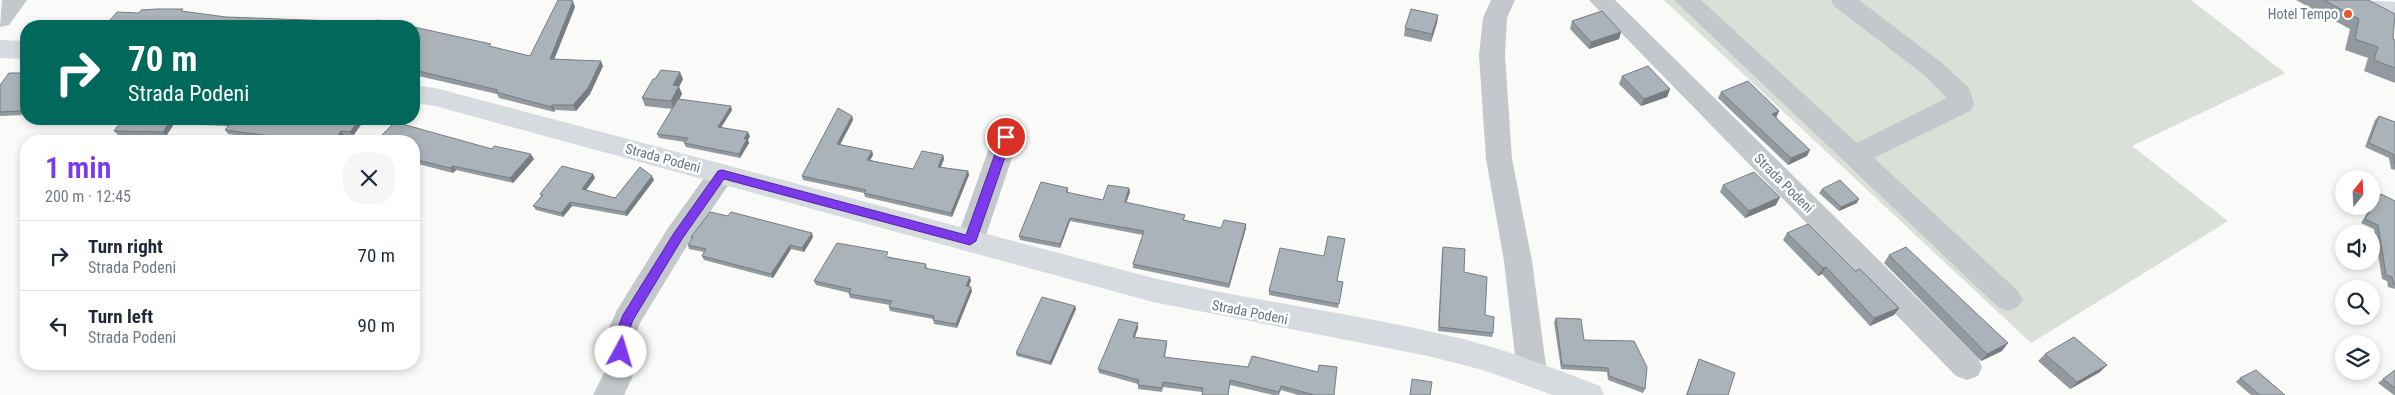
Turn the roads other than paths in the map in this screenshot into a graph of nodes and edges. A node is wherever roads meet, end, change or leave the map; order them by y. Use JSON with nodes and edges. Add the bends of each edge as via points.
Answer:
{"nodes":[{"id":1,"x":15,"y":0,"type":"edge"},
{"id":2,"x":1503,"y":0,"type":"edge"},
{"id":3,"x":1601,"y":0,"type":"edge"},
{"id":4,"x":1686,"y":0,"type":"edge"},
{"id":5,"x":1843,"y":0,"type":"edge"},
{"id":6,"x":2374,"y":0,"type":"edge"},
{"id":7,"x":2395,"y":13,"type":"edge"},
{"id":8,"x":0,"y":19,"type":"edge"},
{"id":9,"x":0,"y":50,"type":"edge"},
{"id":10,"x":20,"y":50,"type":"edge"},
{"id":11,"x":420,"y":95,"type":"edge"},
{"id":12,"x":1006,"y":137,"type":"dead end"},
{"id":13,"x":1854,"y":156,"type":"junction"},
{"id":14,"x":722,"y":174,"type":"junction"},
{"id":15,"x":970,"y":241,"type":"junction"},
{"id":16,"x":2008,"y":299,"type":"dead end"},
{"id":17,"x":1967,"y":367,"type":"dead end"},
{"id":18,"x":1532,"y":373,"type":"junction"},
{"id":19,"x":608,"y":395,"type":"edge"},
{"id":20,"x":1589,"y":395,"type":"edge"}],
"edges":[{"from":1,"to":8,"type":"street"},
{"from":2,"to":18,"type":"street","via":[[1495,18],[1492,56],[1499,159],[1518,261]]},
{"from":3,"to":17,"type":"street","name":"Strada Podeni"},
{"from":4,"to":13,"type":"street"},
{"from":5,"to":13,"type":"street","via":[[1933,69],[1960,95],[1961,104]]},
{"from":6,"to":7,"type":"main road"},
{"from":9,"to":10,"type":"main road"},
{"from":11,"to":14,"type":"main road","name":"Strada Podeni"},
{"from":12,"to":15,"type":"street"},
{"from":13,"to":16,"type":"street"},
{"from":14,"to":15,"type":"main road","name":"Strada Podeni"},
{"from":14,"to":19,"type":"street","via":[[678,236],[627,319],[618,342],[624,363],[622,372]]},
{"from":15,"to":18,"type":"main road","name":"Strada Podeni","via":[[1218,306],[1403,339],[1467,353]]},
{"from":18,"to":20,"type":"main road","name":"Strada Podeni"}]}
